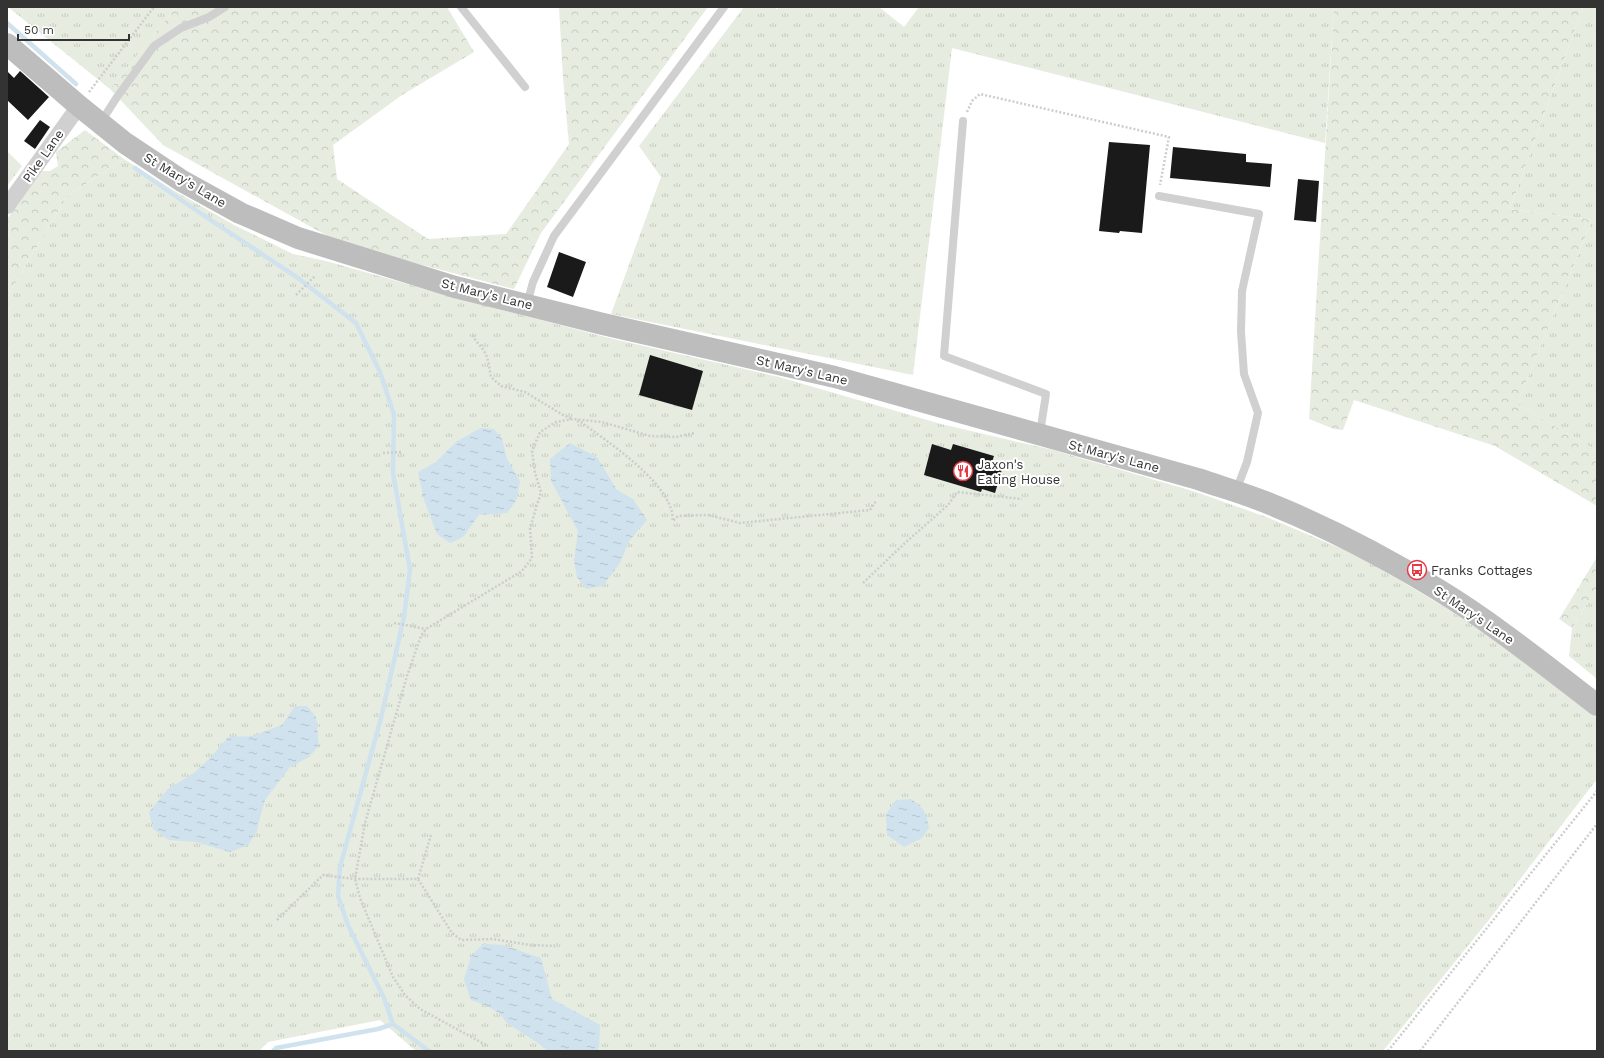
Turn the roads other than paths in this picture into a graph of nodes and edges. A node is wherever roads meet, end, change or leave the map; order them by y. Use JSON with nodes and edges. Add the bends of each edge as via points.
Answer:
{"nodes":[{"id":1,"x":225,"y":7,"type":"edge"},
{"id":2,"x":461,"y":7,"type":"edge"},
{"id":3,"x":724,"y":7,"type":"edge"},
{"id":4,"x":7,"y":44,"type":"edge"},
{"id":5,"x":525,"y":87,"type":"dead end"},
{"id":6,"x":79,"y":106,"type":"junction"},
{"id":7,"x":963,"y":121,"type":"road end"},
{"id":8,"x":101,"y":123,"type":"junction"},
{"id":9,"x":1158,"y":196,"type":"road end"},
{"id":10,"x":7,"y":206,"type":"edge"},
{"id":11,"x":526,"y":305,"type":"junction"},
{"id":12,"x":1040,"y":436,"type":"junction"},
{"id":13,"x":1236,"y":492,"type":"junction"},
{"id":14,"x":1597,"y":705,"type":"edge"}],
"edges":[{"from":1,"to":8,"type":"lane","via":[[209,17],[181,28],[154,46]]},
{"from":2,"to":5,"type":"lane"},
{"from":3,"to":11,"type":"lane","via":[[554,236],[533,282]]},
{"from":4,"to":6,"type":"main road","name":"St Mary's Lane"},
{"from":6,"to":8,"type":"main road","name":"St Mary's Lane"},
{"from":6,"to":10,"type":"street","name":"Pike Lane"},
{"from":7,"to":12,"type":"lane","via":[[944,356],[1046,394]]},
{"from":8,"to":11,"type":"main road","name":"St Mary's Lane","via":[[182,182],[247,216],[298,238],[381,265]]},
{"from":9,"to":13,"type":"lane","via":[[1259,214],[1242,291],[1241,332],[1244,374],[1258,413],[1247,462]]},
{"from":11,"to":12,"type":"main road","name":"St Mary's Lane","via":[[835,377]]},
{"from":12,"to":13,"type":"main road","name":"St Mary's Lane","via":[[1198,479]]},
{"from":13,"to":14,"type":"main road","name":"St Mary's Lane","via":[[1320,526],[1438,590],[1492,626]]}]}
